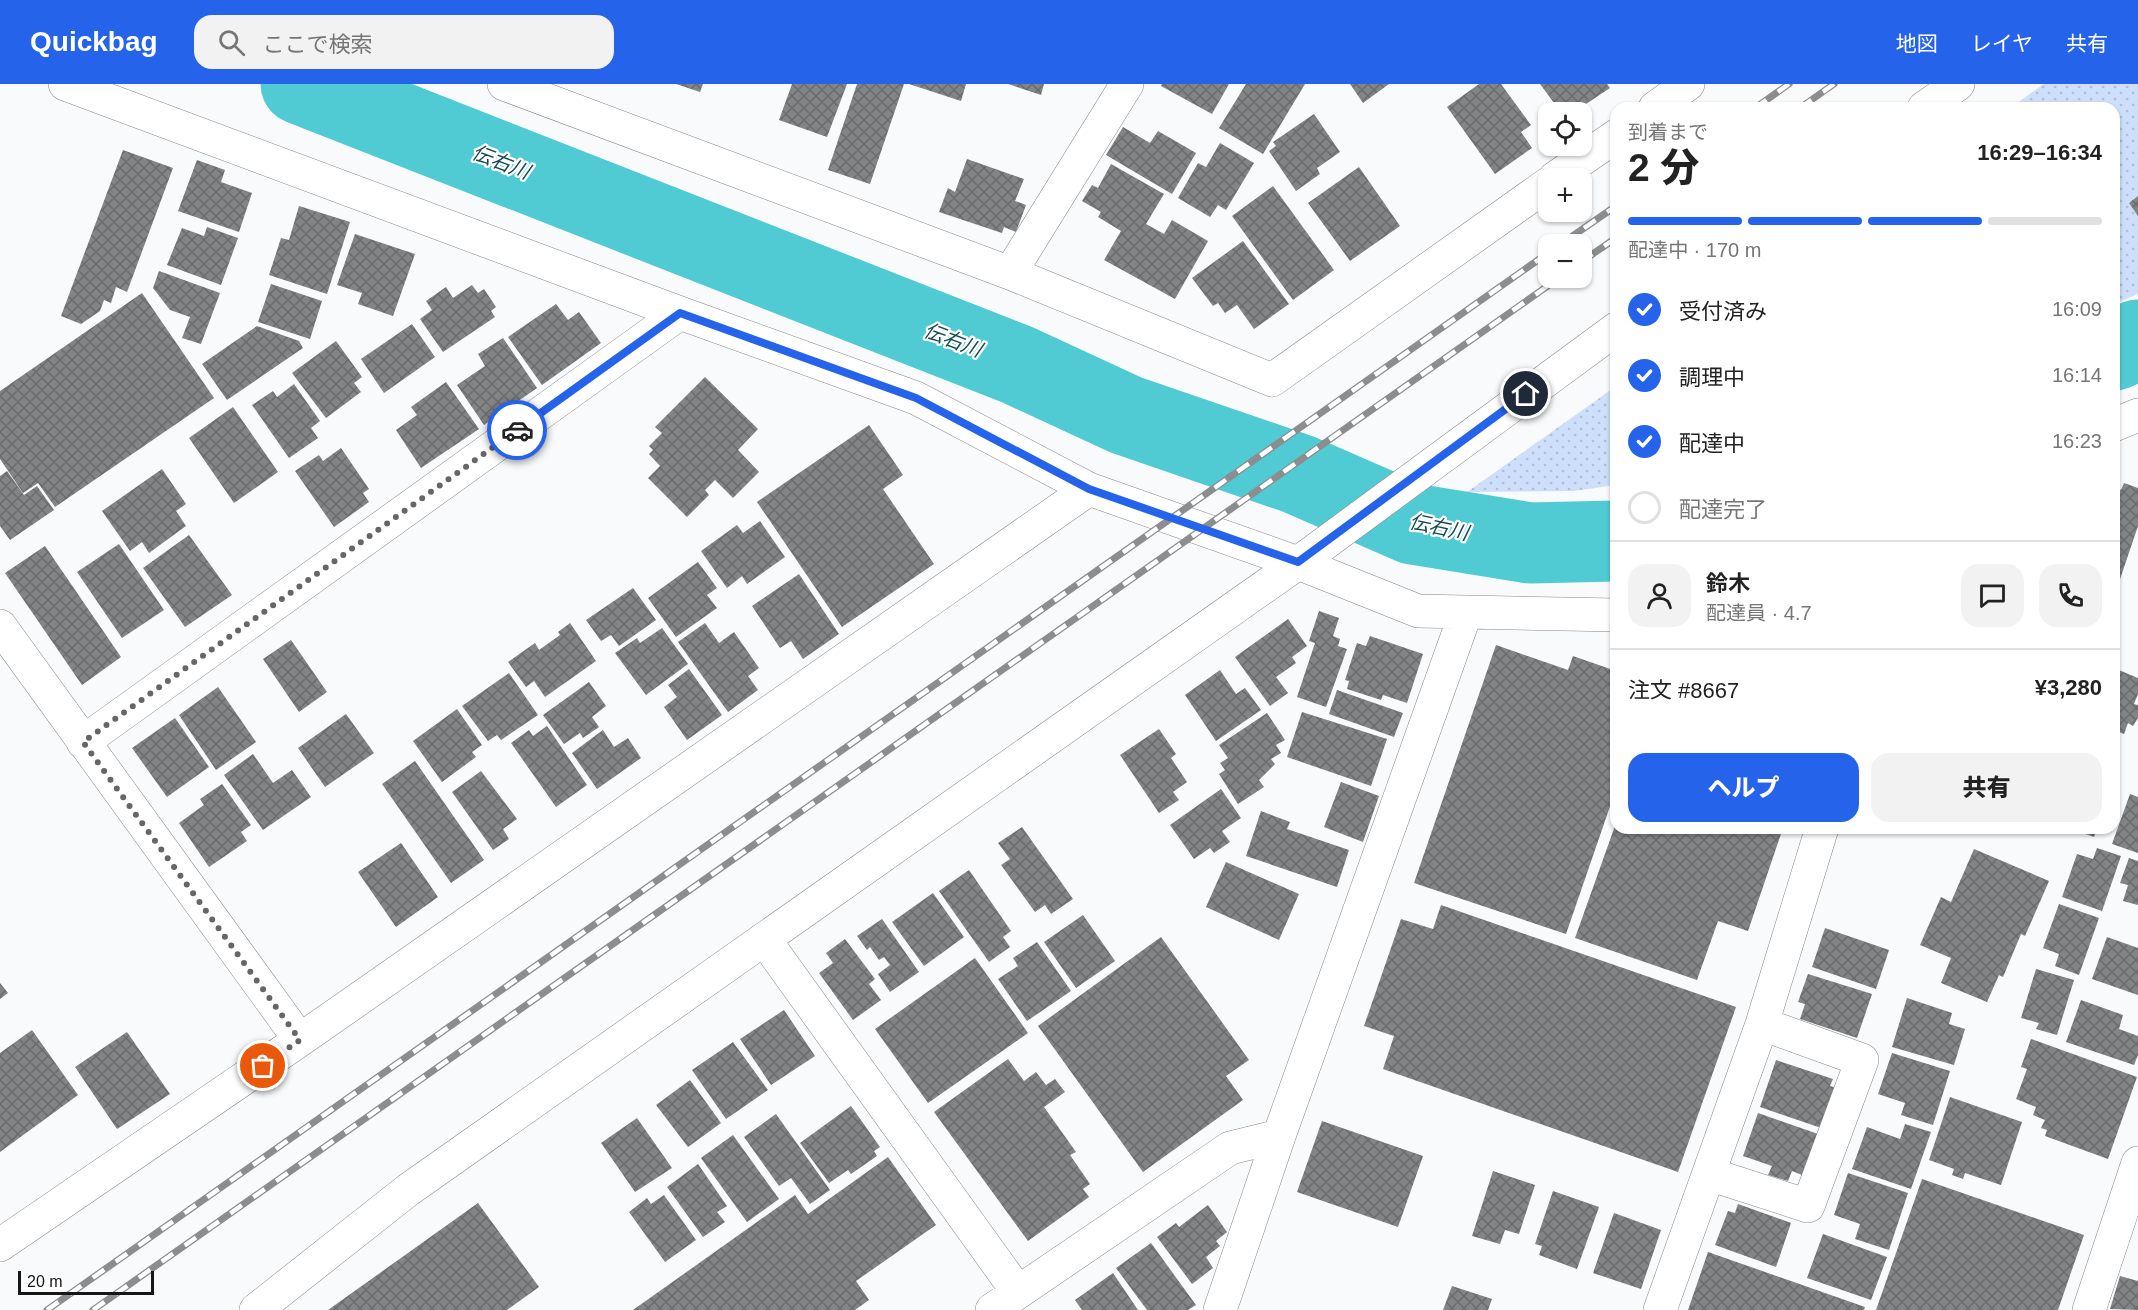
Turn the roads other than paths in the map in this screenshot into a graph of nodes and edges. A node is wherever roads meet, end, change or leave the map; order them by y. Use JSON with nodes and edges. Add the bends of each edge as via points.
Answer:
{"nodes":[{"id":1,"x":65,"y":84,"type":"edge"},
{"id":2,"x":504,"y":84,"type":"edge"},
{"id":3,"x":1128,"y":84,"type":"edge"},
{"id":4,"x":1689,"y":84,"type":"edge"},
{"id":5,"x":1958,"y":84,"type":"edge"},
{"id":6,"x":1664,"y":102,"type":"edge"},
{"id":7,"x":1932,"y":102,"type":"edge"},
{"id":8,"x":1610,"y":140,"type":"edge"},
{"id":9,"x":1570,"y":168,"type":"edge"},
{"id":10,"x":1538,"y":191,"type":"edge"},
{"id":11,"x":1010,"y":273,"type":"junction"},
{"id":12,"x":680,"y":313,"type":"junction"},
{"id":13,"x":1610,"y":333,"type":"edge"},
{"id":14,"x":2138,"y":416,"type":"edge"},
{"id":15,"x":2120,"y":423,"type":"edge"},
{"id":16,"x":1089,"y":489,"type":"junction"},
{"id":17,"x":1310,"y":553,"type":"junction"},
{"id":18,"x":1466,"y":612,"type":"junction"},
{"id":19,"x":1610,"y":615,"type":"edge"},
{"id":20,"x":0,"y":626,"type":"edge"},
{"id":21,"x":83,"y":742,"type":"junction"},
{"id":22,"x":1820,"y":834,"type":"edge"},
{"id":23,"x":764,"y":939,"type":"junction"},
{"id":24,"x":1762,"y":1024,"type":"junction"},
{"id":25,"x":300,"y":1040,"type":"junction"},
{"id":26,"x":1279,"y":1136,"type":"junction"},
{"id":27,"x":2138,"y":1163,"type":"edge"},
{"id":28,"x":1709,"y":1174,"type":"junction"},
{"id":29,"x":0,"y":1245,"type":"edge"},
{"id":30,"x":1005,"y":1301,"type":"edge"},
{"id":31,"x":256,"y":1310,"type":"edge"},
{"id":32,"x":1220,"y":1310,"type":"edge"},
{"id":33,"x":1660,"y":1310,"type":"edge"},
{"id":34,"x":2089,"y":1310,"type":"edge"}],
"edges":[{"from":1,"to":12,"type":"street"},
{"from":2,"to":11,"type":"street"},
{"from":3,"to":11,"type":"street"},
{"from":4,"to":6,"type":"street"},
{"from":5,"to":7,"type":"street"},
{"from":8,"to":9,"type":"street"},
{"from":10,"to":11,"type":"street","via":[[1272,380]]},
{"from":12,"to":16,"type":"street","via":[[916,398]]},
{"from":12,"to":21,"type":"street"},
{"from":13,"to":17,"type":"street"},
{"from":14,"to":15,"type":"street"},
{"from":16,"to":17,"type":"street"},
{"from":16,"to":25,"type":"street"},
{"from":17,"to":18,"type":"street","via":[[1418,611]]},
{"from":17,"to":23,"type":"street"},
{"from":18,"to":19,"type":"street"},
{"from":18,"to":26,"type":"street"},
{"from":20,"to":21,"type":"street"},
{"from":21,"to":25,"type":"street"},
{"from":22,"to":24,"type":"street"},
{"from":23,"to":30,"type":"street"},
{"from":23,"to":31,"type":"street","via":[[408,1190]]},
{"from":24,"to":28,"type":"street"},
{"from":24,"to":28,"type":"street","via":[[1862,1060],[1808,1206]]},
{"from":25,"to":29,"type":"street"},
{"from":26,"to":30,"type":"street","via":[[1230,1148]]},
{"from":26,"to":32,"type":"street"},
{"from":27,"to":34,"type":"street"},
{"from":28,"to":33,"type":"street"}]}
